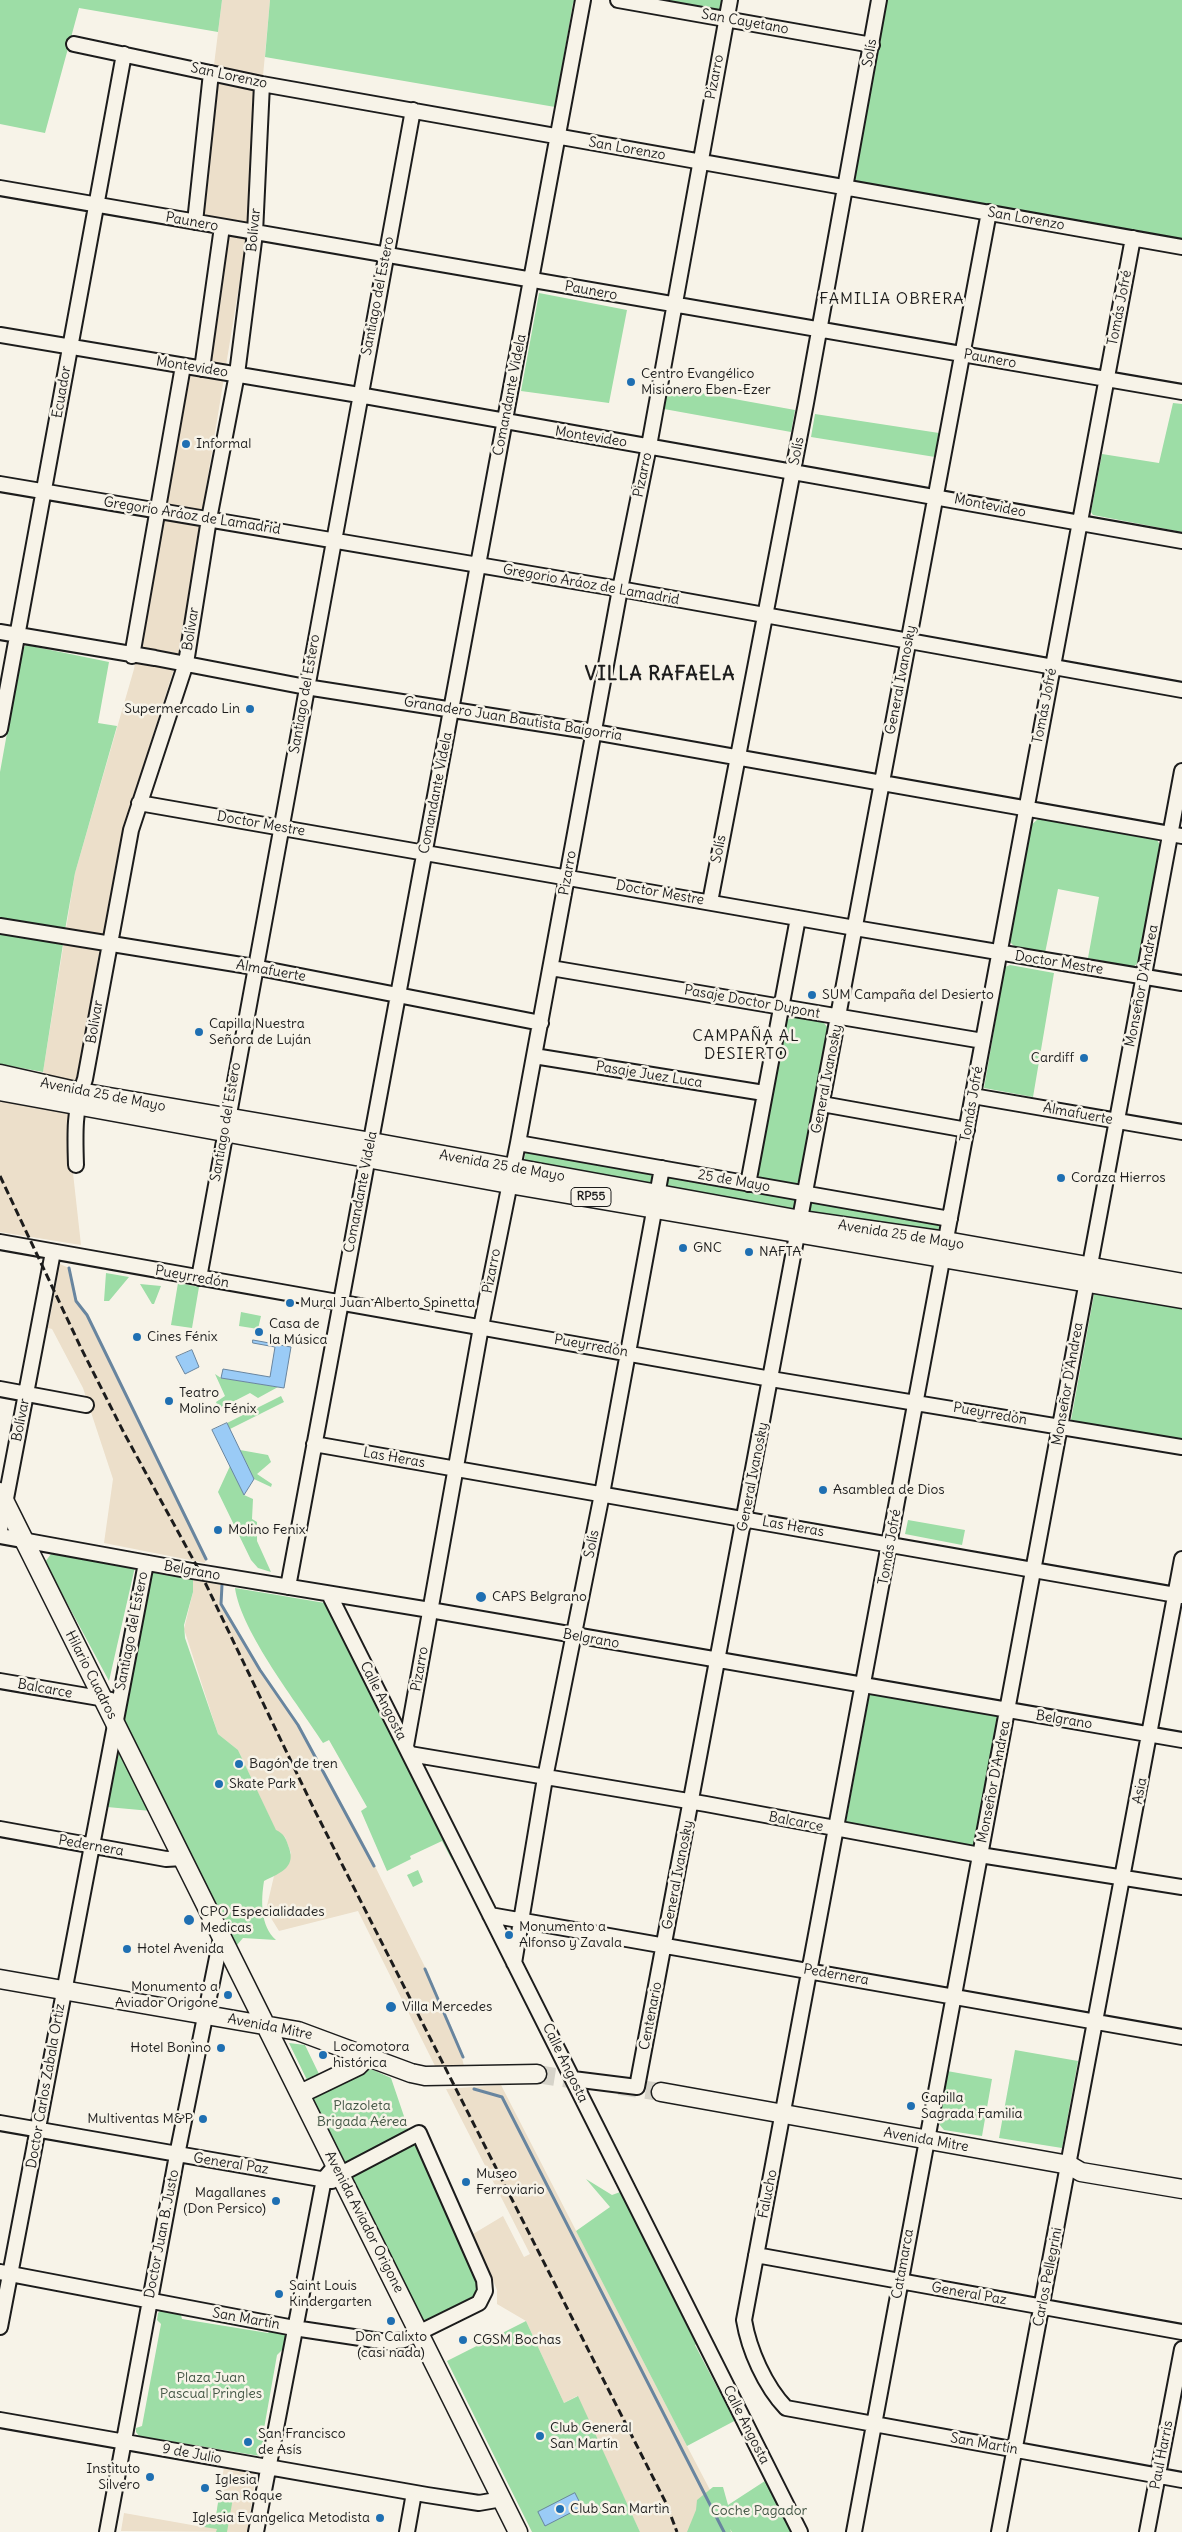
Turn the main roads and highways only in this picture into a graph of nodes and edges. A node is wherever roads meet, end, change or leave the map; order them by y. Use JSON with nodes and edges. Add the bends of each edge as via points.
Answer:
{"nodes":[{"id":1,"x":0,"y":1074,"type":"edge"},
{"id":2,"x":0,"y":1091,"type":"edge"},
{"id":3,"x":79,"y":1099,"type":"junction"},
{"id":4,"x":1089,"y":1274,"type":"junction"},
{"id":5,"x":1182,"y":1283,"type":"edge"},
{"id":6,"x":1182,"y":1299,"type":"edge"},
{"id":7,"x":3,"y":1497,"type":"edge"},
{"id":8,"x":183,"y":1858,"type":"joint"},
{"id":9,"x":0,"y":1979,"type":"edge"},
{"id":10,"x":267,"y":2025,"type":"junction"},
{"id":11,"x":368,"y":2056,"type":"junction"},
{"id":12,"x":537,"y":2074,"type":"tunnel mouth"},
{"id":13,"x":661,"y":2092,"type":"tunnel mouth"},
{"id":14,"x":300,"y":2094,"type":"junction"},
{"id":15,"x":1069,"y":2165,"type":"junction"},
{"id":16,"x":1182,"y":2179,"type":"edge"},
{"id":17,"x":1182,"y":2190,"type":"edge"},
{"id":18,"x":518,"y":2532,"type":"edge"}],
"edges":[{"from":1,"to":3,"type":"main road","name":"Avenida 25 de Mayo","number":"RP55"},
{"from":2,"to":3,"type":"main road","name":"Avenida 25 de Mayo","number":"RP55"},
{"from":3,"to":4,"type":"main road","name":"Avenida 25 de Mayo","number":"RP55"},
{"from":4,"to":5,"type":"main road","name":"Avenida 25 de Mayo","number":"RP55"},
{"from":4,"to":6,"type":"main road","name":"Avenida 25 de Mayo","number":"RP55"},
{"from":7,"to":8,"type":"main road","name":"Hilario Cuadros","via":[[112,1700],[115,1722]]},
{"from":8,"to":10,"type":"main road","name":"Avenida Aviador Origone"},
{"from":9,"to":10,"type":"main road","name":"Avenida Mitre"},
{"from":10,"to":11,"type":"main road","name":"Avenida Mitre","via":[[319,2037]]},
{"from":10,"to":14,"type":"main road","name":"Avenida Aviador Origone"},
{"from":11,"to":12,"type":"main road","name":"Avenida Mitre","via":[[394,2068],[425,2076]]},
{"from":11,"to":14,"type":"main road","via":[[358,2066]]},
{"from":13,"to":15,"type":"main road","name":"Avenida Mitre"},
{"from":14,"to":18,"type":"main road","name":"Avenida Aviador Origone","via":[[335,2176],[420,2332]]},
{"from":15,"to":16,"type":"main road","name":"Avenida Mitre","via":[[1084,2161]]},
{"from":15,"to":17,"type":"main road","name":"Avenida Mitre","via":[[1082,2172]]}]}
